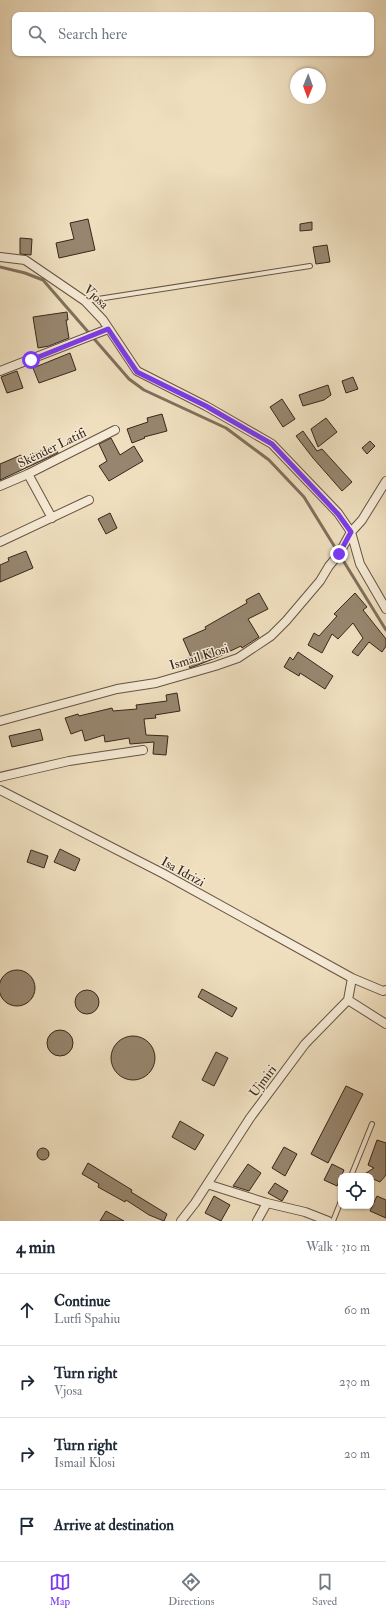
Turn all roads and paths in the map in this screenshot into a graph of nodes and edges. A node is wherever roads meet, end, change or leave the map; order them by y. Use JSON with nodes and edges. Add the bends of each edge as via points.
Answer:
{"nodes":[{"id":1,"x":0,"y":257,"type":"edge"},
{"id":2,"x":310,"y":266,"type":"dead end"},
{"id":3,"x":86,"y":301,"type":"junction"},
{"id":4,"x":108,"y":329,"type":"junction"},
{"id":5,"x":0,"y":370,"type":"edge"},
{"id":6,"x":115,"y":430,"type":"dead end"},
{"id":7,"x":28,"y":474,"type":"junction"},
{"id":8,"x":386,"y":481,"type":"edge"},
{"id":9,"x":0,"y":486,"type":"edge"},
{"id":10,"x":89,"y":500,"type":"dead end"},
{"id":11,"x":52,"y":518,"type":"junction"},
{"id":12,"x":351,"y":532,"type":"junction"},
{"id":13,"x":0,"y":542,"type":"edge"},
{"id":14,"x":386,"y":609,"type":"edge"},
{"id":15,"x":0,"y":721,"type":"edge"},
{"id":16,"x":143,"y":750,"type":"dead end"},
{"id":17,"x":0,"y":777,"type":"edge"},
{"id":18,"x":0,"y":790,"type":"edge"},
{"id":19,"x":352,"y":978,"type":"junction"},
{"id":20,"x":386,"y":990,"type":"edge"},
{"id":21,"x":348,"y":1000,"type":"junction"},
{"id":22,"x":386,"y":1024,"type":"edge"},
{"id":23,"x":372,"y":1124,"type":"dead end"},
{"id":24,"x":352,"y":1173,"type":"edge"},
{"id":25,"x":206,"y":1184,"type":"junction"},
{"id":26,"x":267,"y":1203,"type":"junction"},
{"id":27,"x":338,"y":1208,"type":"edge"},
{"id":28,"x":180,"y":1221,"type":"edge"},
{"id":29,"x":257,"y":1221,"type":"edge"},
{"id":30,"x":328,"y":1221,"type":"edge"},
{"id":31,"x":333,"y":1221,"type":"edge"}],
"edges":[{"from":1,"to":3,"type":"street","name":"Vjosa","via":[[25,260]]},
{"from":2,"to":3,"type":"lane"},
{"from":3,"to":4,"type":"street","name":"Vjosa"},
{"from":4,"to":5,"type":"street"},
{"from":4,"to":12,"type":"street","name":"Vjosa","via":[[137,372],[206,406],[272,444],[338,514]]},
{"from":6,"to":7,"type":"street","name":"Skënder Latifi"},
{"from":7,"to":9,"type":"street","name":"Skënder Latifi"},
{"from":7,"to":11,"type":"street"},
{"from":8,"to":12,"type":"street","name":"Ismail Klosi","via":[[362,520]]},
{"from":10,"to":11,"type":"street"},
{"from":11,"to":13,"type":"street"},
{"from":12,"to":14,"type":"street","name":"Vjosa","via":[[360,564]]},
{"from":12,"to":15,"type":"street","name":"Ismail Klosi","via":[[320,581],[286,621],[271,636],[238,658],[156,683],[118,689]]},
{"from":16,"to":17,"type":"street","via":[[69,761]]},
{"from":18,"to":19,"type":"street","name":"Isa Idrizi","via":[[164,874]]},
{"from":19,"to":20,"type":"street"},
{"from":19,"to":21,"type":"street"},
{"from":21,"to":22,"type":"street"},
{"from":21,"to":25,"type":"street","name":"Ujmiri","via":[[304,1044]]},
{"from":23,"to":24,"type":"lane"},
{"from":25,"to":26,"type":"street"},
{"from":25,"to":28,"type":"street","name":"Ujmiri"},
{"from":26,"to":29,"type":"street"},
{"from":26,"to":30,"type":"street"},
{"from":27,"to":31,"type":"lane"}]}
